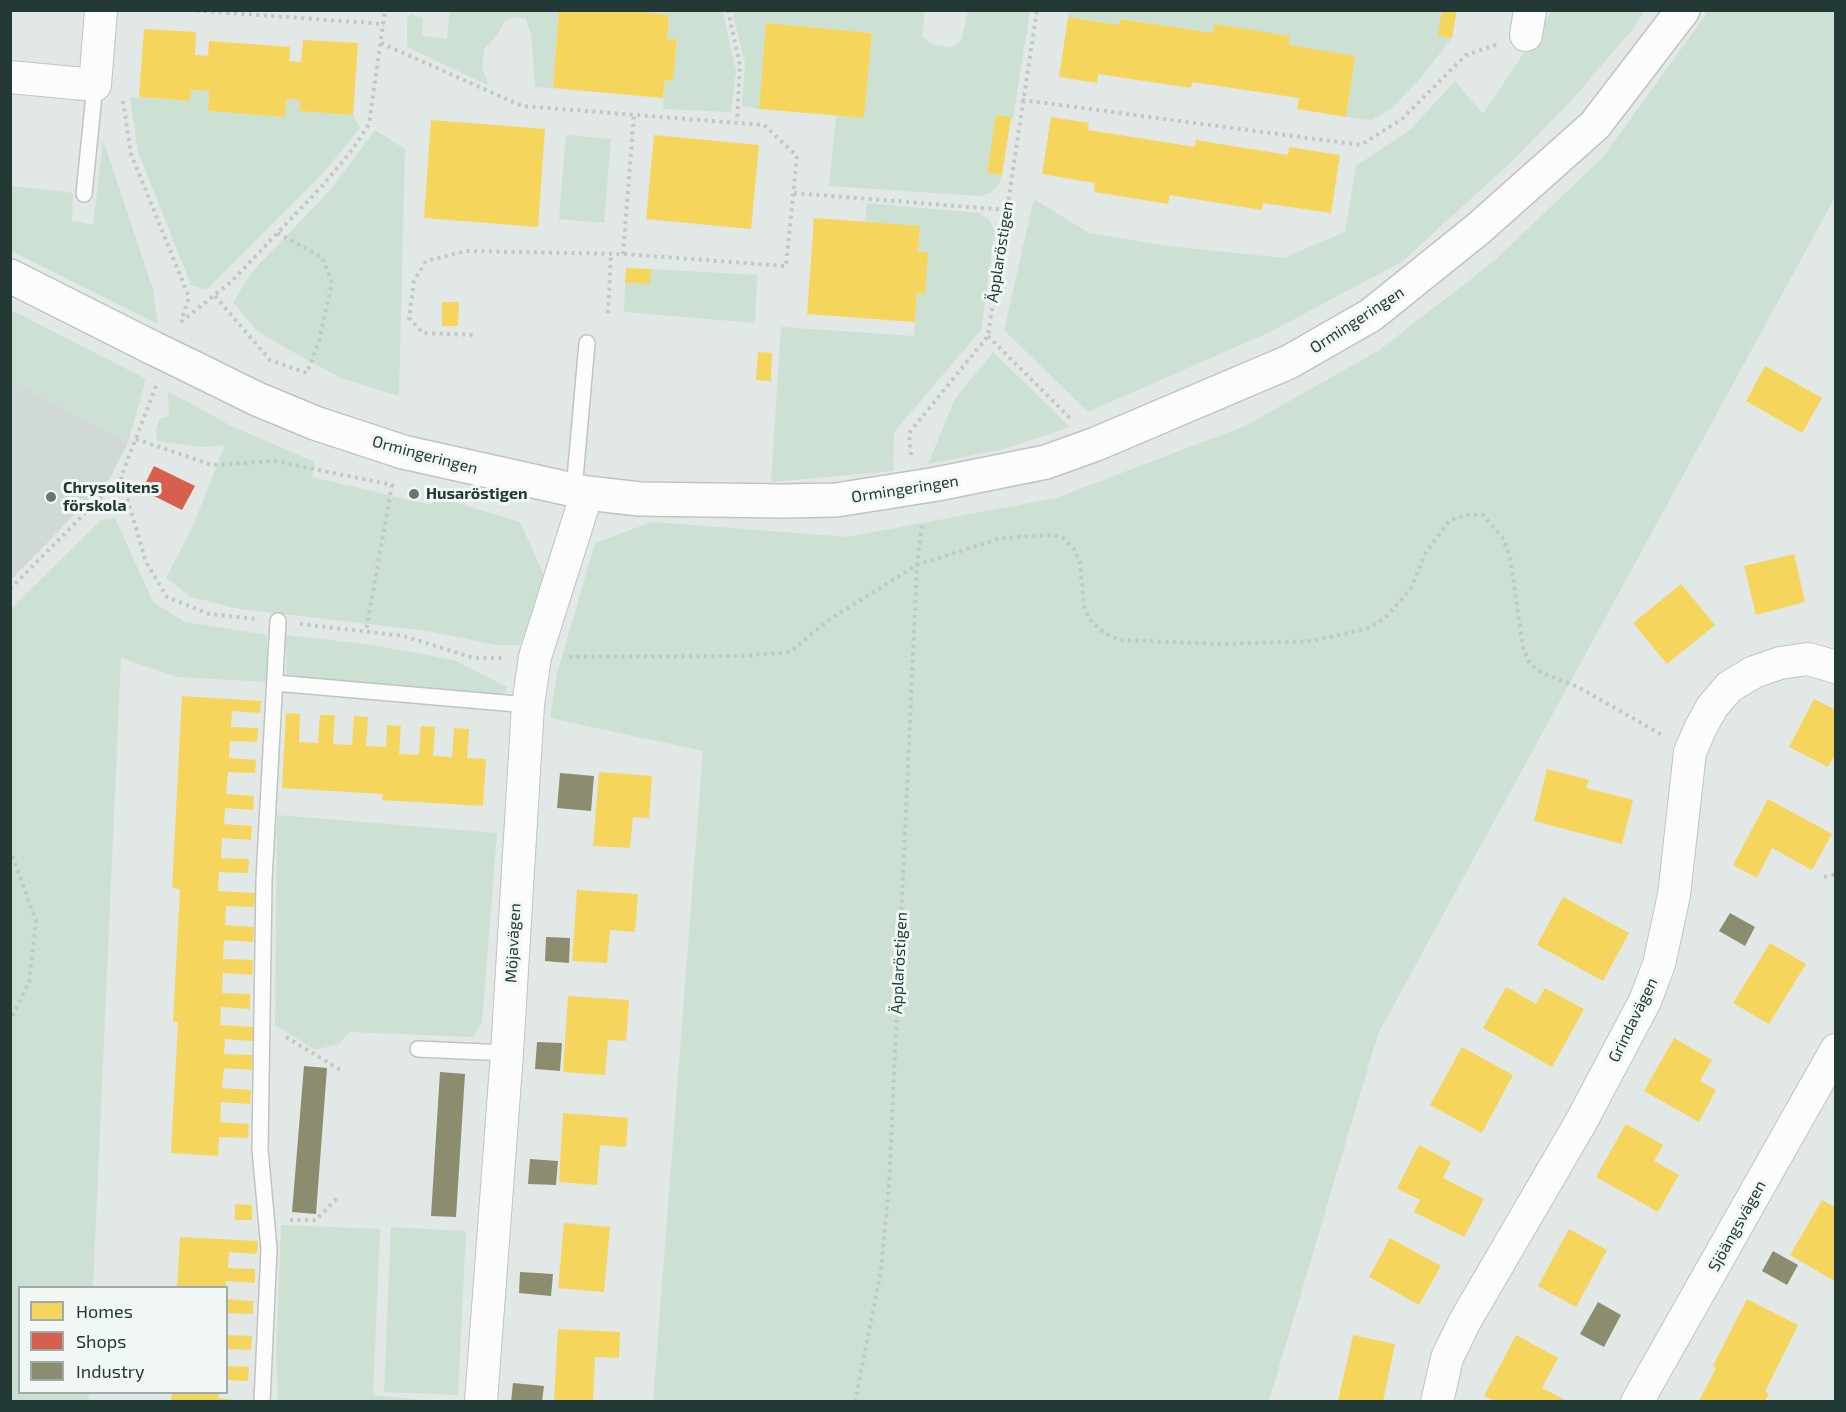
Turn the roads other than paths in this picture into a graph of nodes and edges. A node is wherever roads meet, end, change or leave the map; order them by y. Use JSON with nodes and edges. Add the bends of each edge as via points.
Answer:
{"nodes":[{"id":1,"x":101,"y":10,"type":"edge"},
{"id":2,"x":1683,"y":10,"type":"edge"},
{"id":3,"x":10,"y":77,"type":"edge"},
{"id":4,"x":109,"y":87,"type":"junction"},
{"id":5,"x":84,"y":194,"type":"dead end"},
{"id":6,"x":10,"y":276,"type":"edge"},
{"id":7,"x":587,"y":343,"type":"dead end"},
{"id":8,"x":580,"y":491,"type":"junction"},
{"id":9,"x":278,"y":621,"type":"road end"},
{"id":10,"x":1836,"y":667,"type":"edge"},
{"id":11,"x":275,"y":683,"type":"junction"},
{"id":12,"x":528,"y":705,"type":"junction"},
{"id":13,"x":418,"y":1049,"type":"dead end"},
{"id":14,"x":1836,"y":1050,"type":"edge"},
{"id":15,"x":507,"y":1053,"type":"junction"},
{"id":16,"x":262,"y":1401,"type":"edge"},
{"id":17,"x":481,"y":1401,"type":"edge"},
{"id":18,"x":1437,"y":1401,"type":"edge"},
{"id":19,"x":1637,"y":1401,"type":"edge"}],
"edges":[{"from":1,"to":4,"type":"street"},
{"from":2,"to":8,"type":"street","name":"Ormingeringen","bridge":true,"via":[[1595,125],[1380,309],[1290,362],[1046,462],[937,484],[836,500],[649,500]]},
{"from":3,"to":4,"type":"street"},
{"from":4,"to":5,"type":"lane"},
{"from":6,"to":8,"type":"street","name":"Ormingeringen","bridge":true,"via":[[257,399],[315,423],[403,452]]},
{"from":7,"to":8,"type":"lane"},
{"from":8,"to":12,"type":"street","name":"Möjavägen","via":[[535,657]]},
{"from":9,"to":11,"type":"lane"},
{"from":10,"to":18,"type":"street","name":"Grindavägen","via":[[1808,659],[1780,663],[1729,687],[1712,707],[1690,752],[1674,895],[1659,964],[1646,1001],[1465,1322],[1447,1358]]},
{"from":11,"to":12,"type":"lane"},
{"from":11,"to":16,"type":"lane","via":[[264,880],[260,1149],[269,1249]]},
{"from":12,"to":15,"type":"street","name":"Möjavägen"},
{"from":13,"to":15,"type":"lane"},
{"from":14,"to":19,"type":"street","name":"Sjöängsvägen"},
{"from":15,"to":17,"type":"street","name":"Möjavägen"}]}
